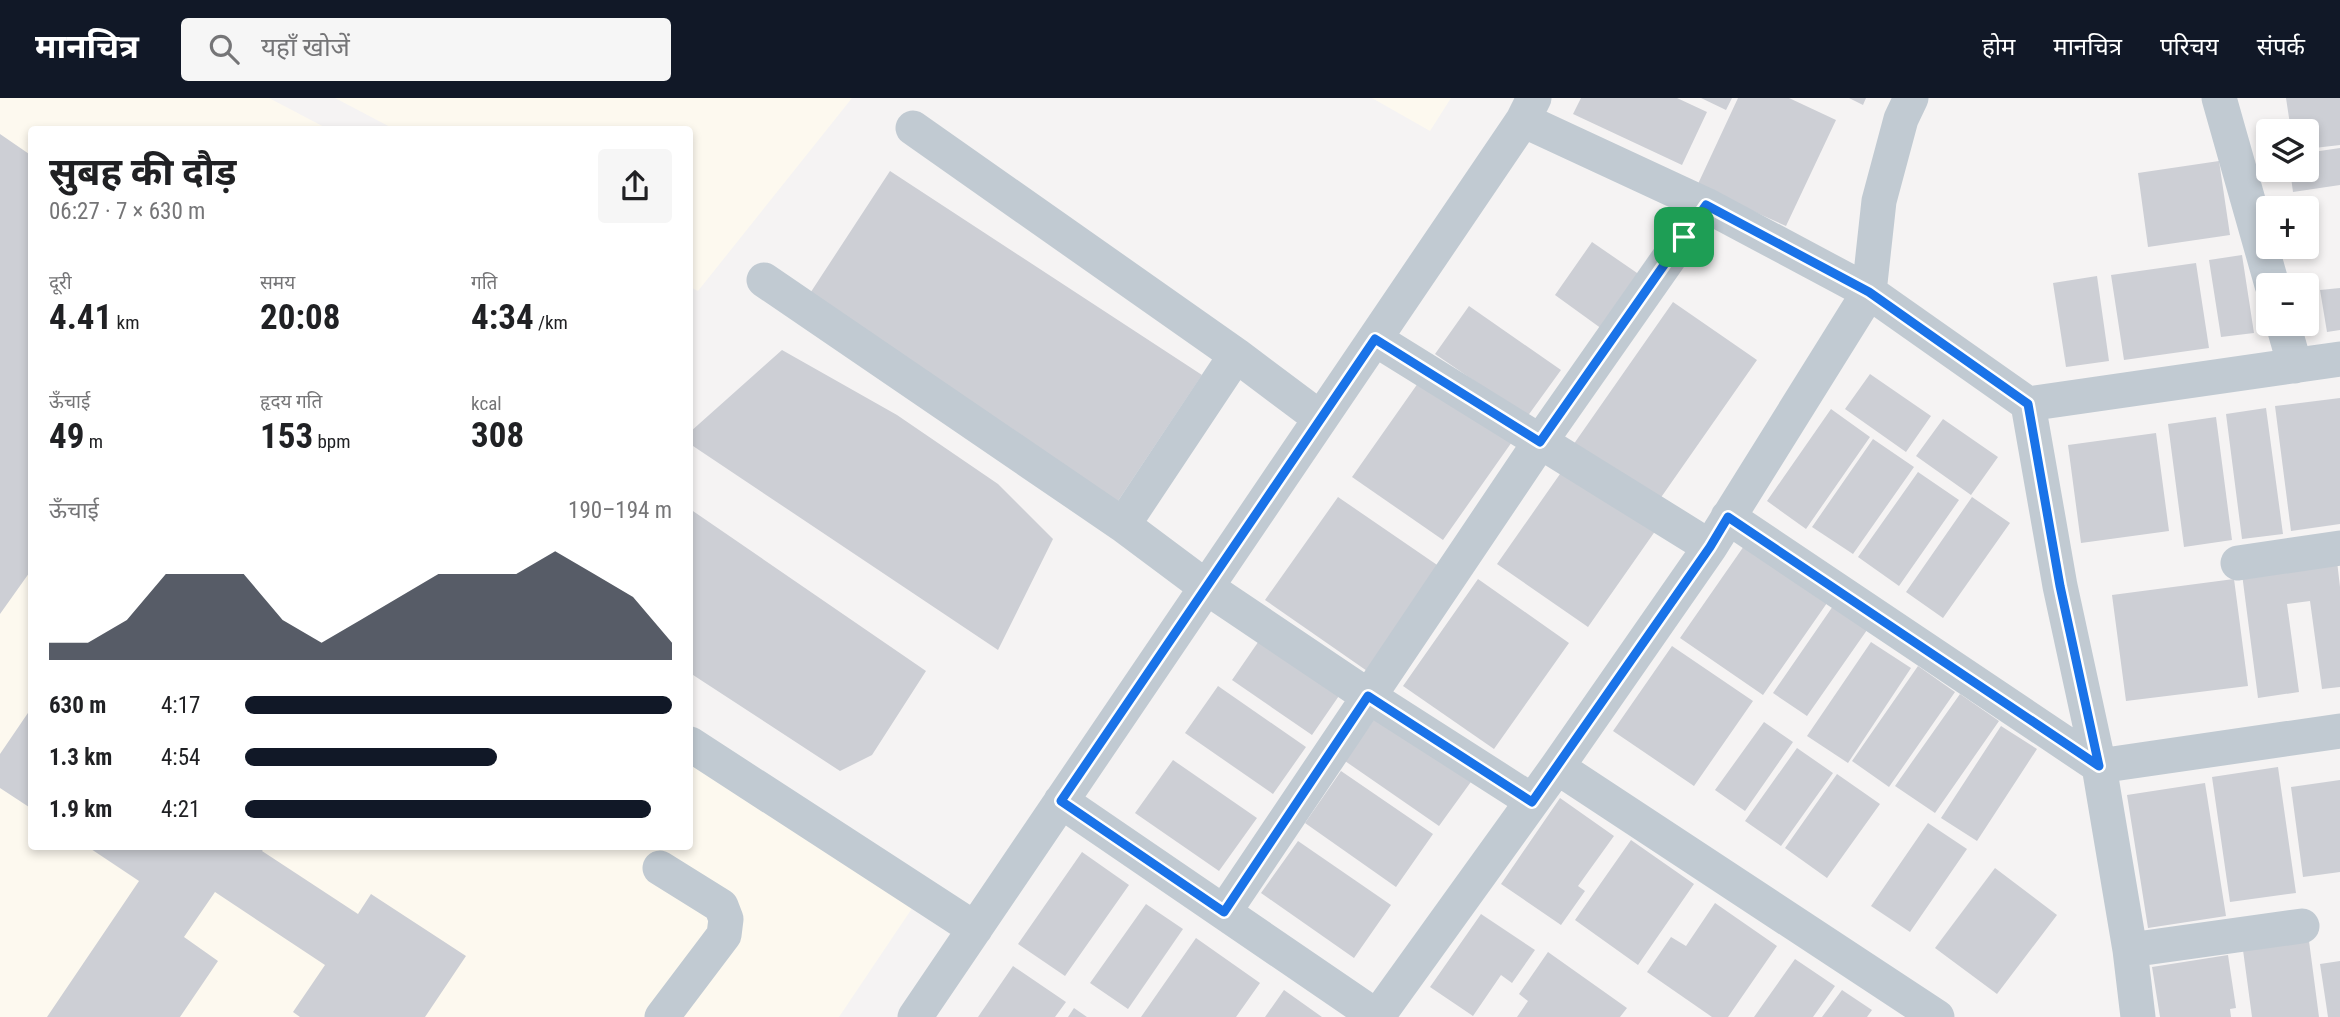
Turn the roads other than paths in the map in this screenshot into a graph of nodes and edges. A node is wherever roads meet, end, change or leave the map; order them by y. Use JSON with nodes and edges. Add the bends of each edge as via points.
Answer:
{"nodes":[{"id":1,"x":1911,"y":98,"type":"edge"},
{"id":2,"x":2219,"y":98,"type":"edge"},
{"id":3,"x":1529,"y":109,"type":"edge"},
{"id":4,"x":913,"y":128,"type":"dead end"},
{"id":5,"x":1706,"y":205,"type":"junction"},
{"id":6,"x":2269,"y":273,"type":"edge"},
{"id":7,"x":764,"y":280,"type":"dead end"},
{"id":8,"x":1869,"y":292,"type":"junction"},
{"id":9,"x":2286,"y":336,"type":"edge"},
{"id":10,"x":1375,"y":339,"type":"junction"},
{"id":11,"x":1236,"y":355,"type":"junction"},
{"id":12,"x":2340,"y":359,"type":"edge"},
{"id":13,"x":2295,"y":366,"type":"junction"},
{"id":14,"x":2028,"y":404,"type":"junction"},
{"id":15,"x":1321,"y":418,"type":"junction"},
{"id":16,"x":1540,"y":442,"type":"junction"},
{"id":17,"x":1728,"y":517,"type":"junction"},
{"id":18,"x":1123,"y":525,"type":"junction"},
{"id":19,"x":1710,"y":547,"type":"junction"},
{"id":20,"x":2340,"y":548,"type":"edge"},
{"id":21,"x":2238,"y":563,"type":"dead end"},
{"id":22,"x":1206,"y":587,"type":"junction"},
{"id":23,"x":1368,"y":696,"type":"junction"},
{"id":24,"x":2340,"y":731,"type":"edge"},
{"id":25,"x":693,"y":746,"type":"edge"},
{"id":26,"x":2099,"y":766,"type":"junction"},
{"id":27,"x":1557,"y":767,"type":"junction"},
{"id":28,"x":1061,"y":801,"type":"junction"},
{"id":29,"x":1532,"y":802,"type":"junction"},
{"id":30,"x":660,"y":868,"type":"dead end"},
{"id":31,"x":1224,"y":912,"type":"junction"},
{"id":32,"x":2302,"y":926,"type":"dead end"},
{"id":33,"x":975,"y":929,"type":"junction"},
{"id":34,"x":2130,"y":950,"type":"junction"},
{"id":35,"x":662,"y":1017,"type":"edge"},
{"id":36,"x":915,"y":1017,"type":"edge"},
{"id":37,"x":1377,"y":1017,"type":"edge"},
{"id":38,"x":1937,"y":1017,"type":"edge"},
{"id":39,"x":2138,"y":1017,"type":"edge"}],
"edges":[{"from":1,"to":8,"type":"street","via":[[1879,201]]},
{"from":2,"to":6,"type":"street"},
{"from":3,"to":5,"type":"street"},
{"from":3,"to":10,"type":"street"},
{"from":4,"to":11,"type":"street"},
{"from":5,"to":8,"type":"street"},
{"from":5,"to":16,"type":"street"},
{"from":7,"to":18,"type":"street"},
{"from":8,"to":14,"type":"street"},
{"from":8,"to":17,"type":"street"},
{"from":9,"to":13,"type":"street"},
{"from":10,"to":15,"type":"street"},
{"from":10,"to":16,"type":"street"},
{"from":11,"to":15,"type":"street"},
{"from":11,"to":18,"type":"street"},
{"from":12,"to":13,"type":"street"},
{"from":13,"to":14,"type":"street"},
{"from":14,"to":26,"type":"street","via":[[2060,586]]},
{"from":15,"to":22,"type":"street"},
{"from":16,"to":19,"type":"street"},
{"from":16,"to":23,"type":"street"},
{"from":17,"to":19,"type":"street"},
{"from":17,"to":26,"type":"street"},
{"from":18,"to":22,"type":"street"},
{"from":19,"to":27,"type":"street"},
{"from":20,"to":21,"type":"street"},
{"from":22,"to":23,"type":"street"},
{"from":22,"to":28,"type":"street"},
{"from":23,"to":29,"type":"street"},
{"from":23,"to":31,"type":"street"},
{"from":24,"to":26,"type":"street"},
{"from":25,"to":33,"type":"street"},
{"from":26,"to":34,"type":"street"},
{"from":27,"to":29,"type":"street"},
{"from":27,"to":38,"type":"street"},
{"from":28,"to":31,"type":"street"},
{"from":28,"to":33,"type":"street"},
{"from":29,"to":37,"type":"street"},
{"from":30,"to":35,"type":"street","via":[[721,905],[726,919],[724,935]]},
{"from":31,"to":37,"type":"street"},
{"from":32,"to":34,"type":"street"},
{"from":33,"to":36,"type":"street"},
{"from":34,"to":39,"type":"street"}]}
